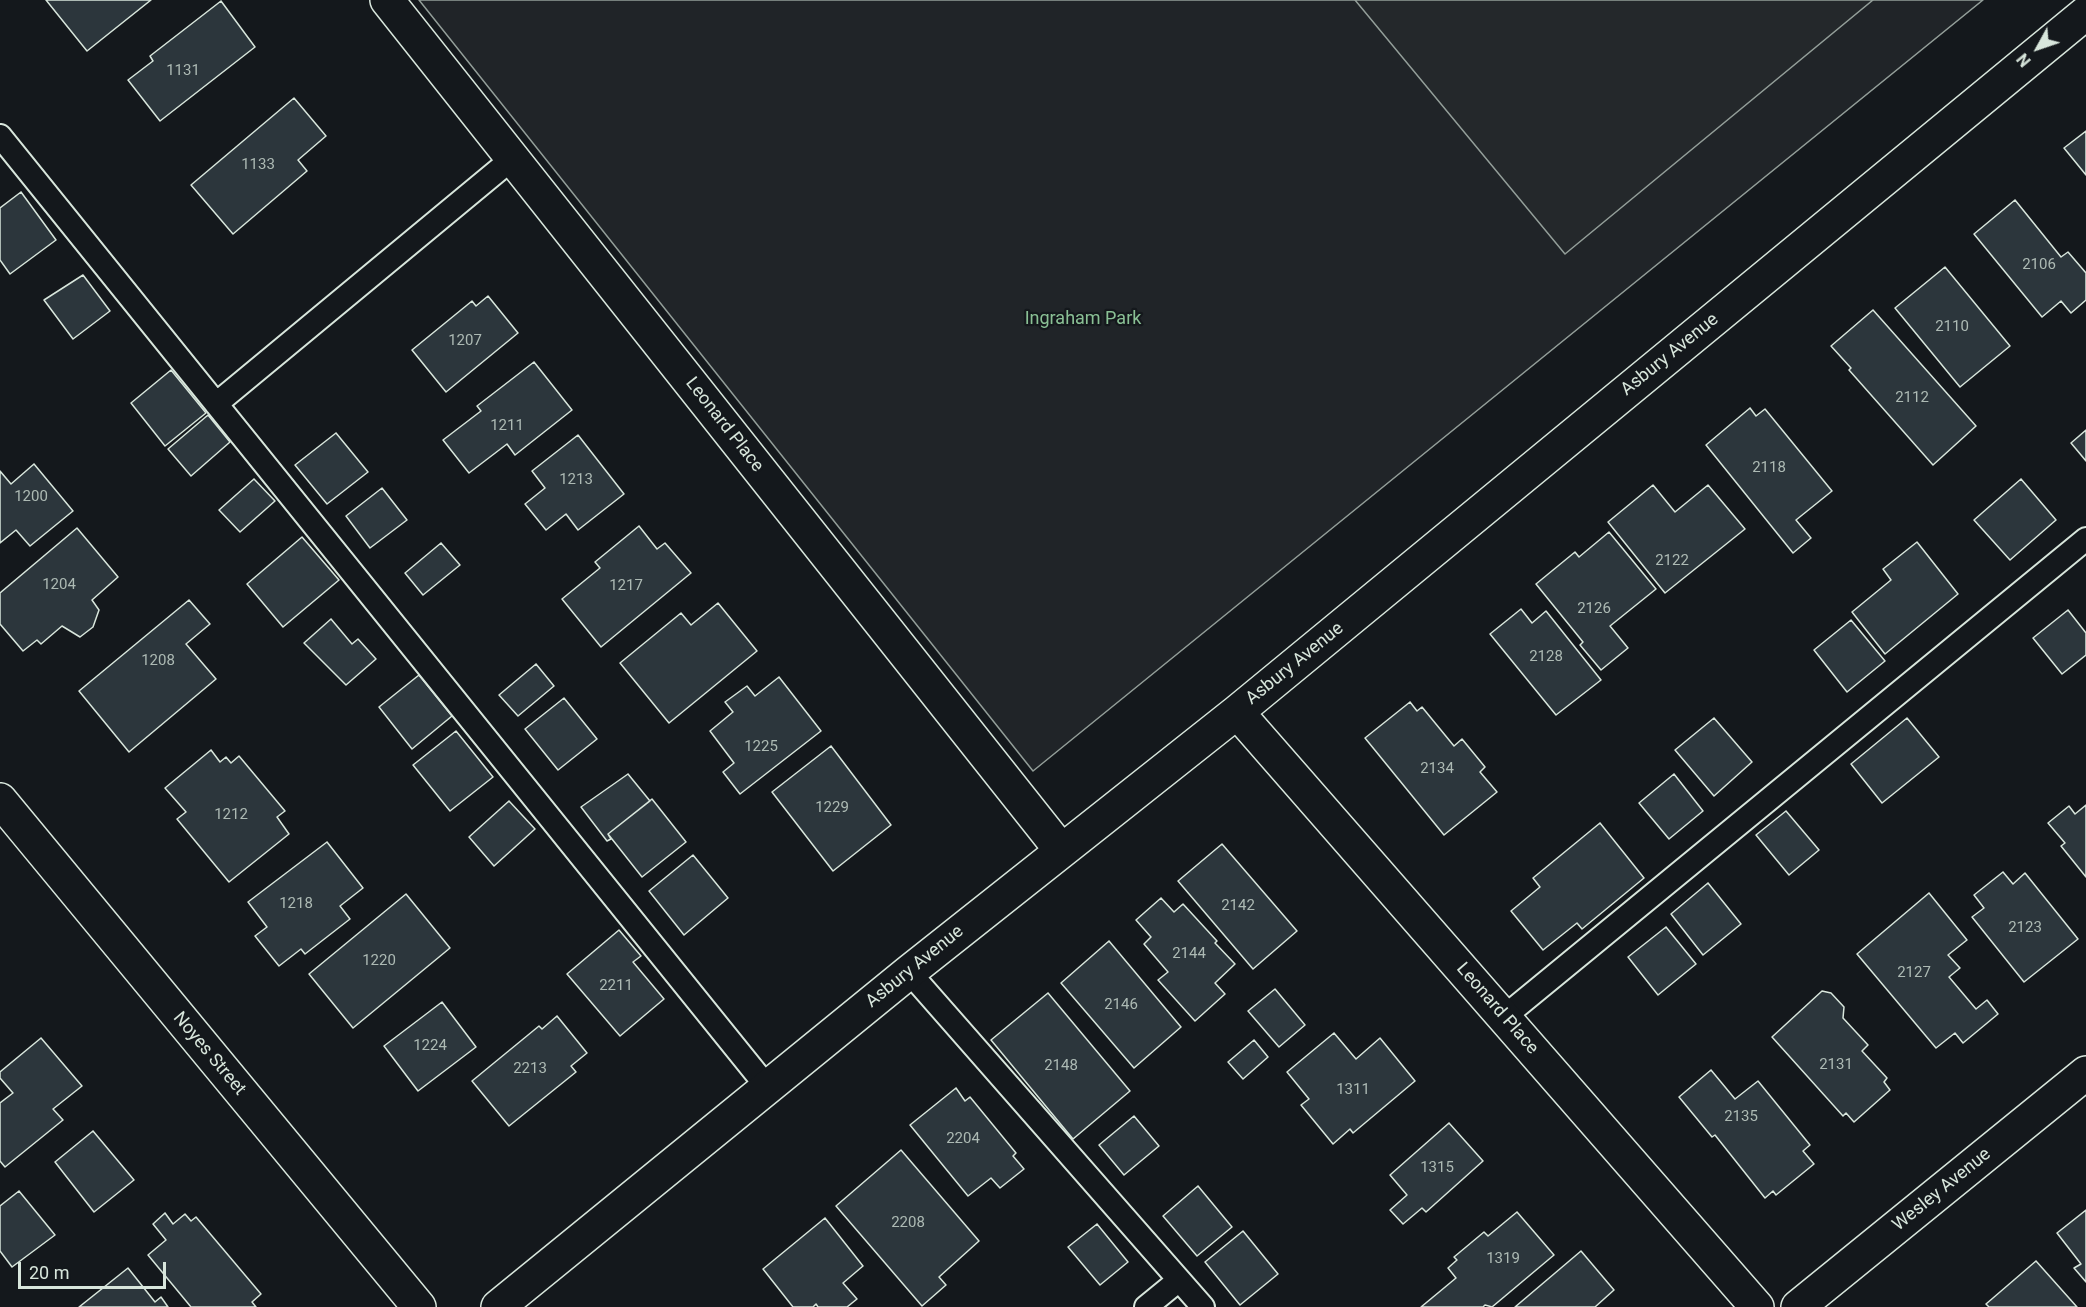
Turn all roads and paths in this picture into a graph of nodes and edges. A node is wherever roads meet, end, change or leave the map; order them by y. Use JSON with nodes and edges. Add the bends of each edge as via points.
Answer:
{"nodes":[{"id":1,"x":387,"y":0,"type":"edge"},
{"id":2,"x":2086,"y":13,"type":"edge"},
{"id":3,"x":0,"y":136,"type":"edge"},
{"id":4,"x":513,"y":158,"type":"junction"},
{"id":5,"x":216,"y":404,"type":"junction"},
{"id":6,"x":2086,"y":539,"type":"edge"},
{"id":7,"x":1237,"y":712,"type":"junction"},
{"id":8,"x":0,"y":800,"type":"edge"},
{"id":9,"x":1061,"y":850,"type":"junction"},
{"id":10,"x":909,"y":972,"type":"junction"},
{"id":11,"x":1504,"y":1017,"type":"junction"},
{"id":12,"x":2086,"y":1073,"type":"edge"},
{"id":13,"x":768,"y":1088,"type":"junction"},
{"id":14,"x":1179,"y":1280,"type":"junction"},
{"id":15,"x":419,"y":1307,"type":"edge"},
{"id":16,"x":498,"y":1307,"type":"edge"},
{"id":17,"x":1146,"y":1307,"type":"edge"},
{"id":18,"x":1203,"y":1307,"type":"edge"},
{"id":19,"x":1757,"y":1307,"type":"edge"},
{"id":20,"x":1798,"y":1307,"type":"edge"}],
"edges":[{"from":1,"to":4,"type":"street","name":"Leonard Place"},
{"from":2,"to":7,"type":"street","name":"Asbury Avenue"},
{"from":3,"to":5,"type":"lane"},
{"from":4,"to":5,"type":"lane"},
{"from":4,"to":9,"type":"street","name":"Leonard Place"},
{"from":5,"to":13,"type":"lane"},
{"from":6,"to":11,"type":"lane"},
{"from":7,"to":9,"type":"street","name":"Asbury Avenue"},
{"from":7,"to":11,"type":"street","name":"Leonard Place"},
{"from":8,"to":15,"type":"street","name":"Noyes Street"},
{"from":9,"to":10,"type":"street","name":"Asbury Avenue"},
{"from":10,"to":13,"type":"street","name":"Asbury Avenue"},
{"from":10,"to":14,"type":"lane"},
{"from":11,"to":19,"type":"street","name":"Leonard Place"},
{"from":12,"to":20,"type":"street","name":"Wesley Avenue"},
{"from":13,"to":16,"type":"street","name":"Asbury Avenue"},
{"from":14,"to":17,"type":"lane"},
{"from":14,"to":18,"type":"lane"}]}
